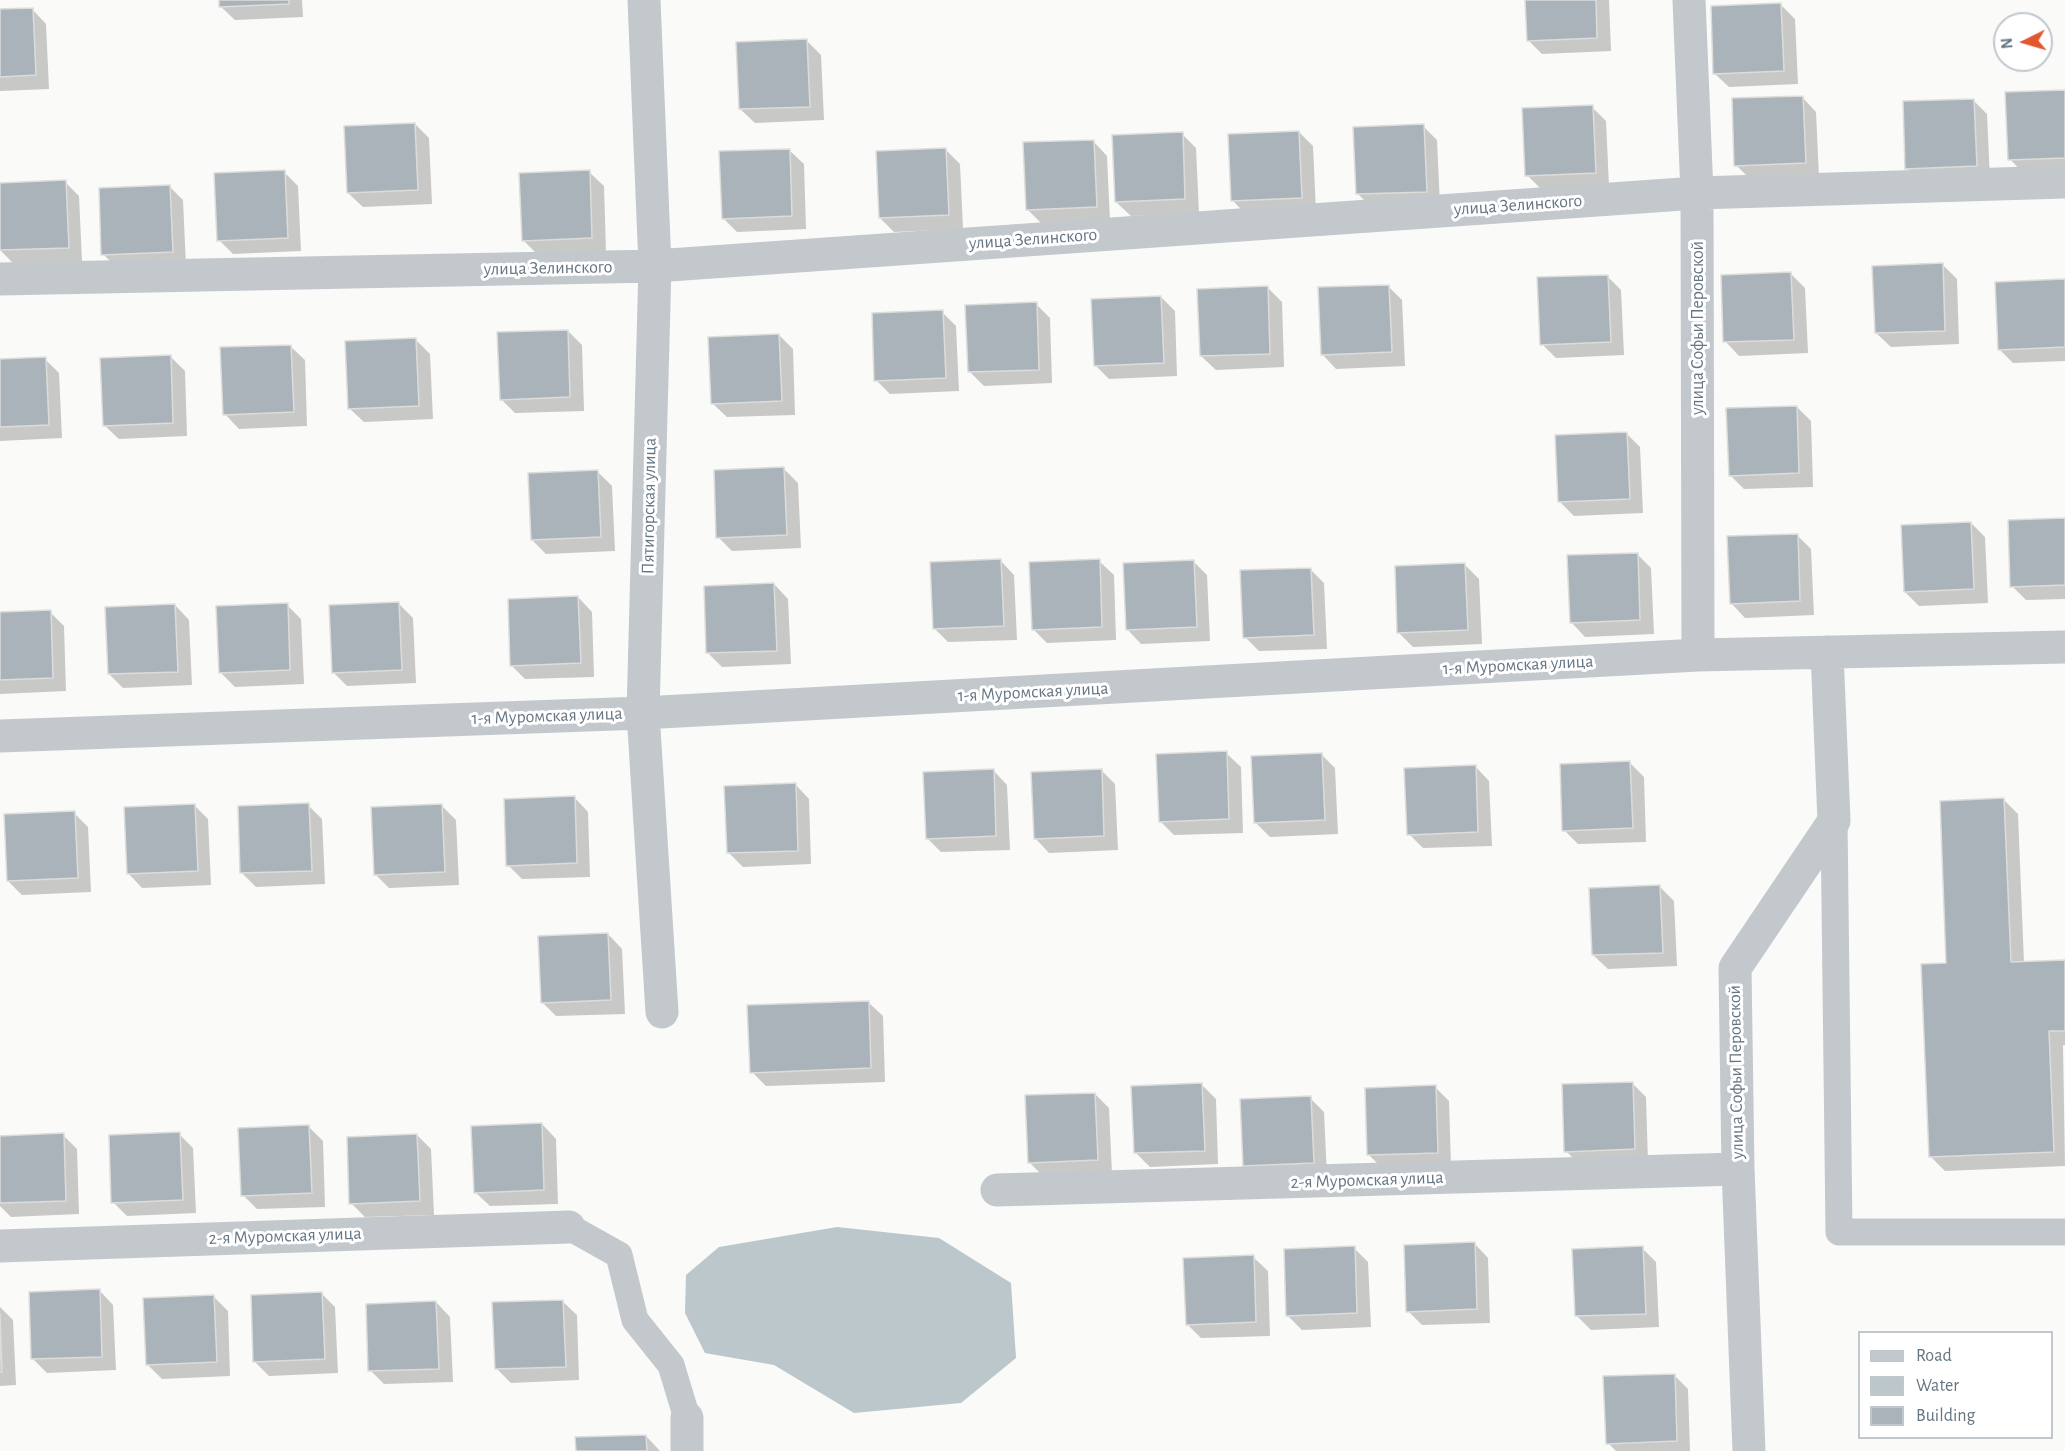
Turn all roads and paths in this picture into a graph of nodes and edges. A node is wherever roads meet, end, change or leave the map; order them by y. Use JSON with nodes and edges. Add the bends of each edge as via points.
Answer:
{"nodes":[{"id":1,"x":644,"y":0,"type":"edge"},
{"id":2,"x":1689,"y":0,"type":"edge"},
{"id":3,"x":2065,"y":182,"type":"edge"},
{"id":4,"x":1697,"y":193,"type":"junction"},
{"id":5,"x":655,"y":266,"type":"junction"},
{"id":6,"x":0,"y":279,"type":"edge"},
{"id":7,"x":2065,"y":647,"type":"edge"},
{"id":8,"x":1827,"y":652,"type":"junction"},
{"id":9,"x":1698,"y":655,"type":"junction"},
{"id":10,"x":644,"y":713,"type":"junction"},
{"id":11,"x":0,"y":736,"type":"edge"},
{"id":12,"x":1834,"y":821,"type":"junction"},
{"id":13,"x":662,"y":1011,"type":"dead end"},
{"id":14,"x":1738,"y":1169,"type":"junction"},
{"id":15,"x":997,"y":1190,"type":"dead end"},
{"id":16,"x":569,"y":1227,"type":"joint"},
{"id":17,"x":2065,"y":1232,"type":"edge"},
{"id":18,"x":0,"y":1246,"type":"edge"},
{"id":19,"x":687,"y":1418,"type":"joint"},
{"id":20,"x":687,"y":1451,"type":"edge"},
{"id":21,"x":1749,"y":1451,"type":"edge"}],
"edges":[{"from":1,"to":5,"type":"street","name":"Пятигорская улица"},
{"from":2,"to":4,"type":"street","name":"улица Софьи Перовской"},
{"from":3,"to":4,"type":"street","name":"улица Зелинского"},
{"from":4,"to":5,"type":"street","name":"улица Зелинского"},
{"from":4,"to":9,"type":"street","name":"улица Софьи Перовской"},
{"from":5,"to":6,"type":"street","name":"улица Зелинского"},
{"from":5,"to":10,"type":"street","name":"Пятигорская улица"},
{"from":7,"to":8,"type":"street","name":"1-я Муромская улица"},
{"from":8,"to":9,"type":"street","name":"1-я Муромская улица"},
{"from":8,"to":12,"type":"street"},
{"from":9,"to":10,"type":"street","name":"1-я Муромская улица"},
{"from":10,"to":11,"type":"street","name":"1-я Муромская улица"},
{"from":10,"to":13,"type":"street","name":"Пятигорская улица"},
{"from":12,"to":14,"type":"street","name":"улица Софьи Перовской","via":[[1735,968]]},
{"from":12,"to":17,"type":"lane","via":[[1839,1232]]},
{"from":14,"to":15,"type":"street","name":"2-я Муромская улица"},
{"from":14,"to":21,"type":"street","name":"улица Софьи Перовской"},
{"from":16,"to":18,"type":"street","name":"2-я Муромская улица"},
{"from":16,"to":19,"type":"lane","via":[[619,1255],[635,1320],[672,1365]]},
{"from":19,"to":20,"type":"street"}]}
